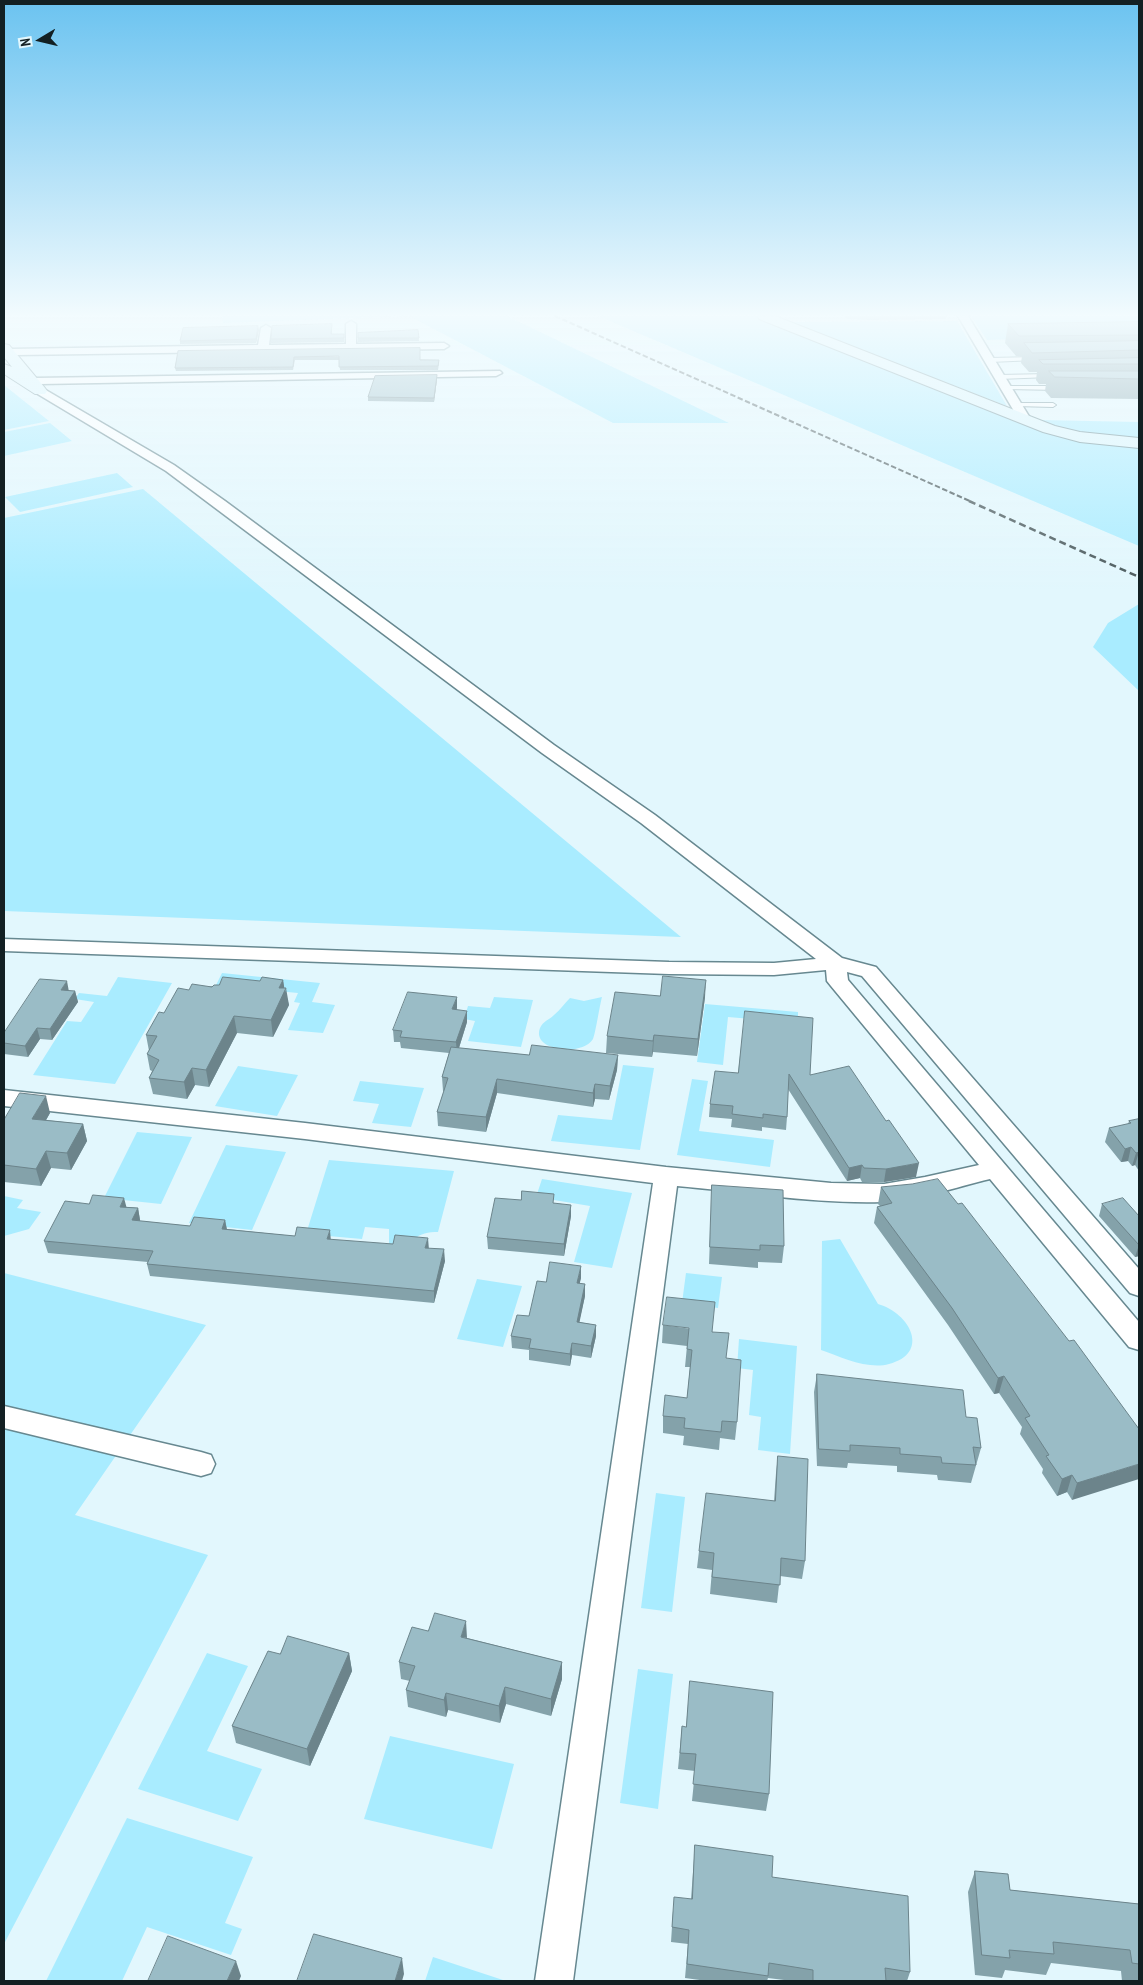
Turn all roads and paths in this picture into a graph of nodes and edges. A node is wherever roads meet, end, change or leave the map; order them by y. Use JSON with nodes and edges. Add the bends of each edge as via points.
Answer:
{"nodes":[{"id":1,"x":73,"y":409,"type":"edge"},
{"id":2,"x":1015,"y":409,"type":"edge"},
{"id":3,"x":1033,"y":409,"type":"edge"},
{"id":4,"x":1021,"y":411,"type":"junction"},
{"id":5,"x":1139,"y":444,"type":"edge"},
{"id":6,"x":4,"y":945,"type":"edge"},
{"id":7,"x":835,"y":963,"type":"junction"},
{"id":8,"x":4,"y":1098,"type":"edge"},
{"id":9,"x":996,"y":1169,"type":"junction"},
{"id":10,"x":666,"y":1176,"type":"junction"},
{"id":11,"x":1139,"y":1286,"type":"edge"},
{"id":12,"x":1139,"y":1340,"type":"edge"},
{"id":13,"x":4,"y":1417,"type":"edge"},
{"id":14,"x":201,"y":1464,"type":"dead end"},
{"id":15,"x":554,"y":1981,"type":"edge"}],
"edges":[{"from":1,"to":7,"type":"street","via":[[170,468],[213,499],[548,749],[648,819]]},
{"from":2,"to":4,"type":"street"},
{"from":3,"to":4,"type":"lane"},
{"from":4,"to":5,"type":"street","via":[[1050,429],[1080,438]]},
{"from":6,"to":7,"type":"street","via":[[670,968],[774,969]]},
{"from":7,"to":9,"type":"street","via":[[838,981]]},
{"from":7,"to":11,"type":"street","via":[[869,971]]},
{"from":8,"to":10,"type":"street"},
{"from":9,"to":10,"type":"street","via":[[884,1193],[831,1192]]},
{"from":9,"to":12,"type":"street"},
{"from":10,"to":15,"type":"street"},
{"from":13,"to":14,"type":"street"}]}
